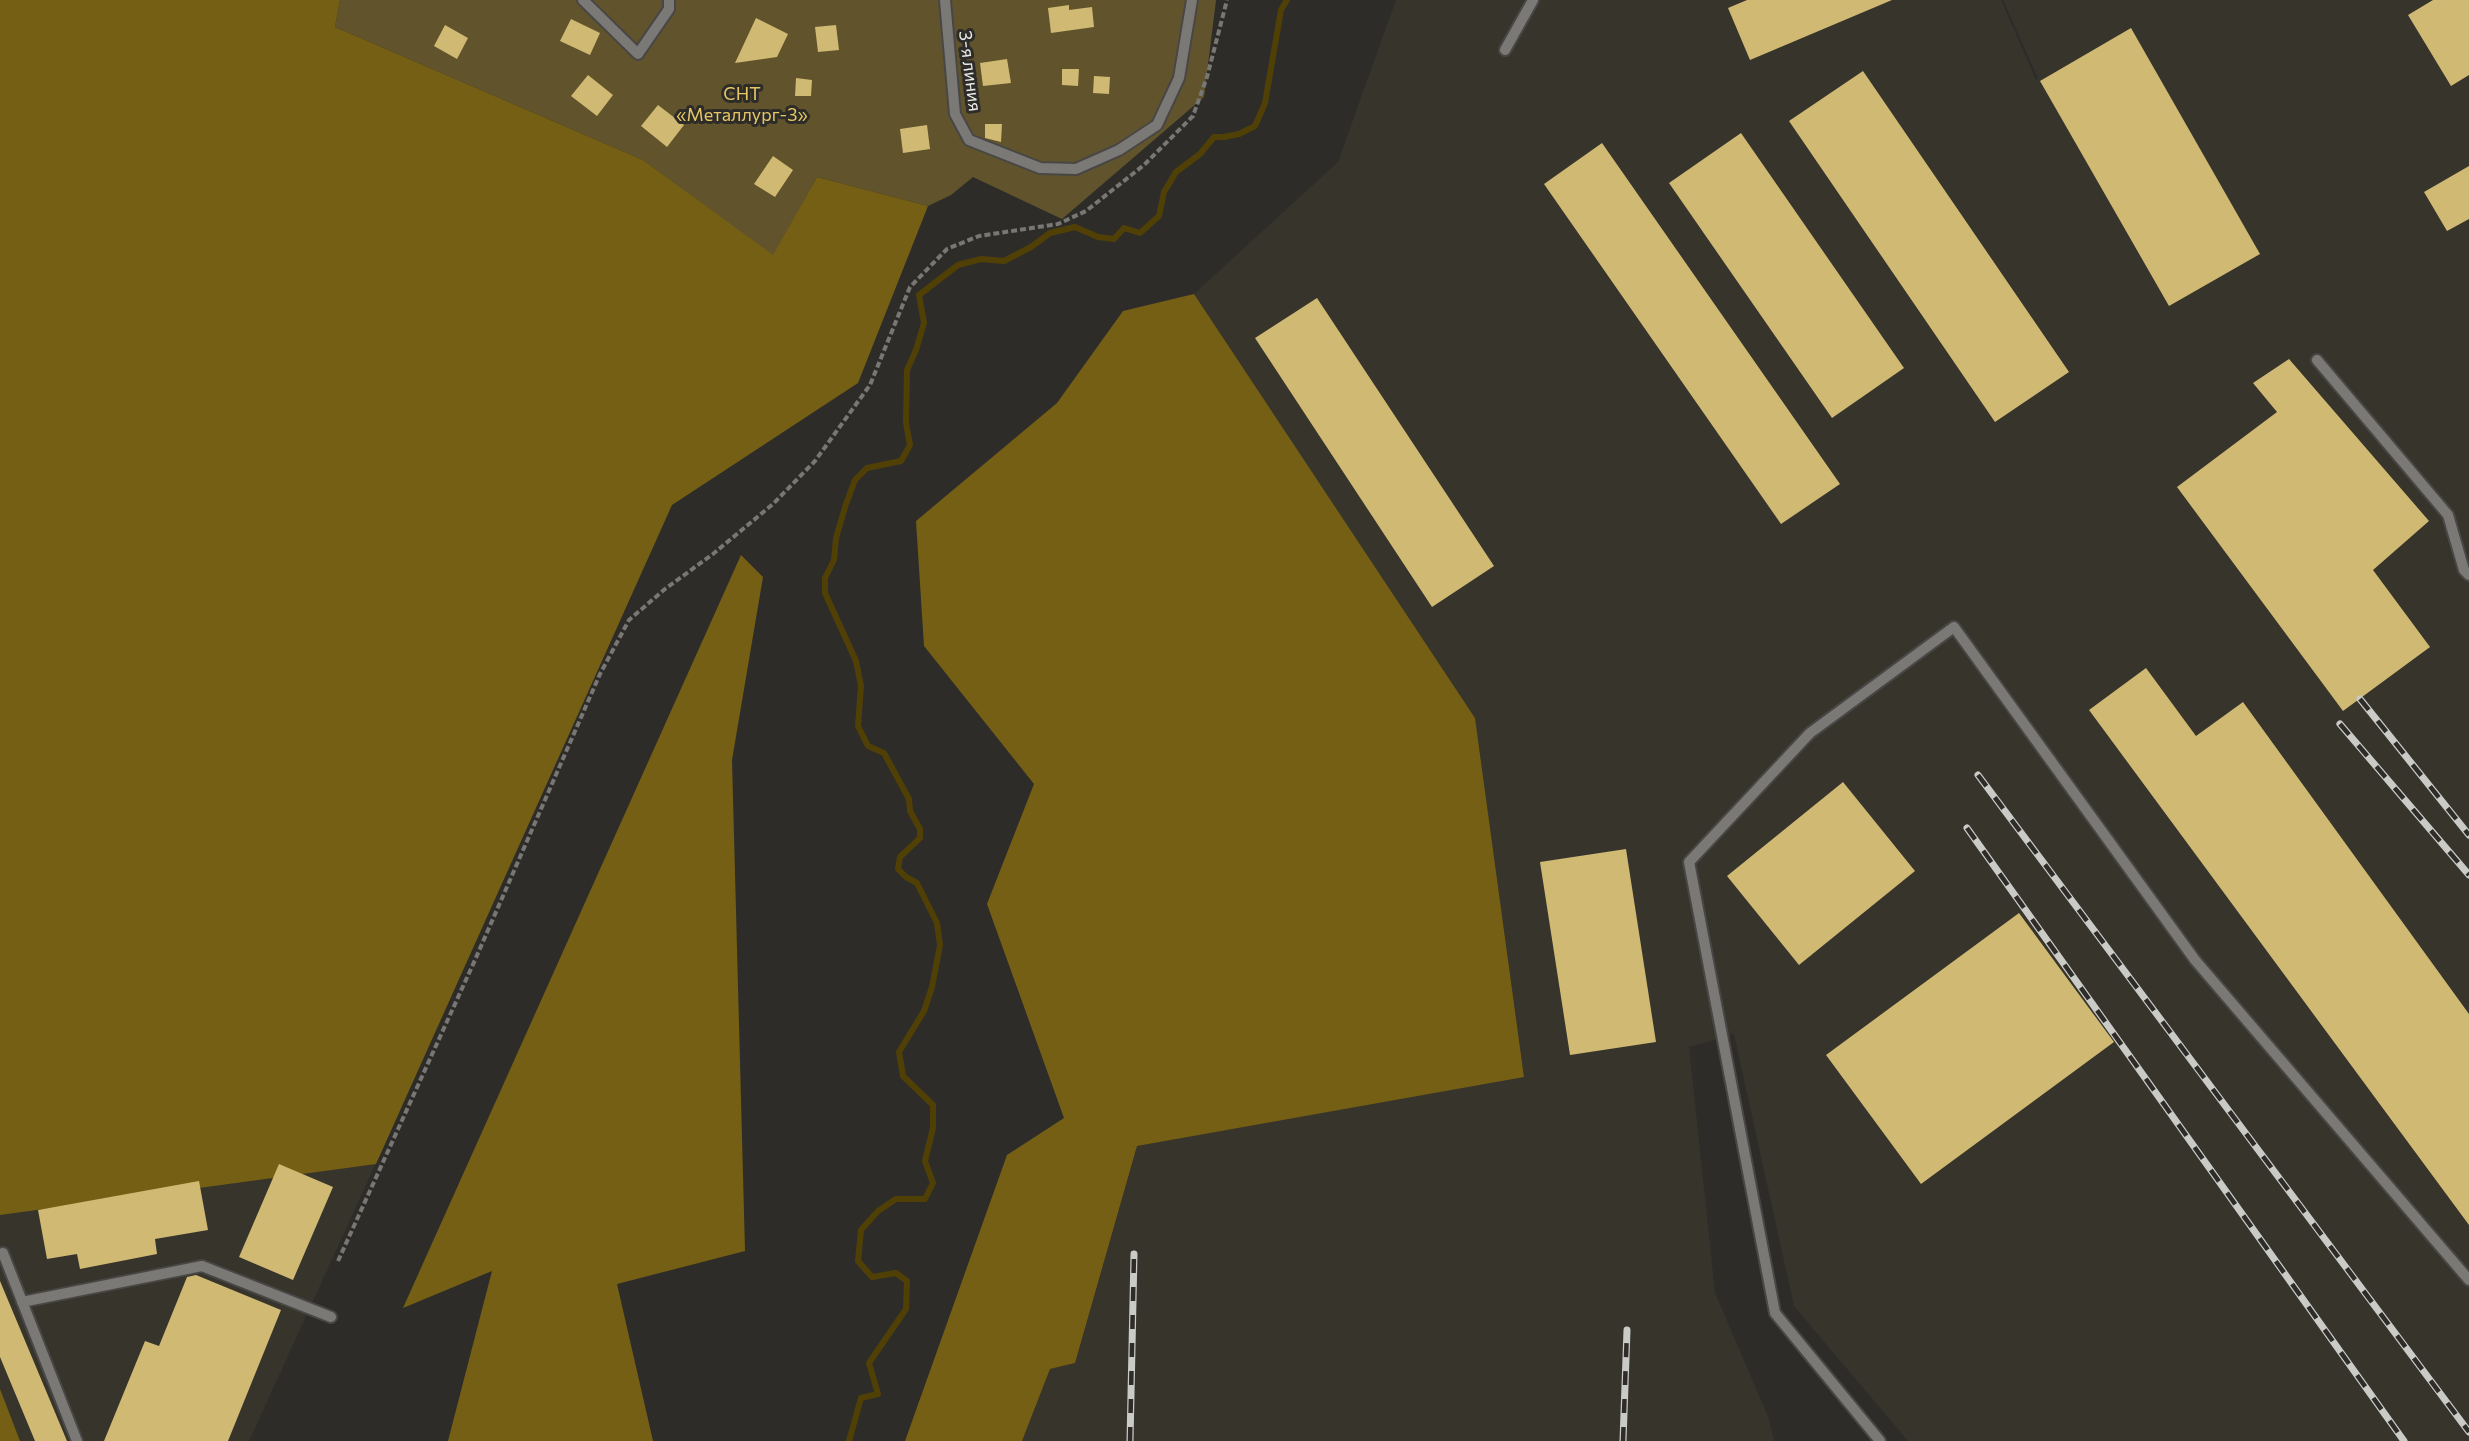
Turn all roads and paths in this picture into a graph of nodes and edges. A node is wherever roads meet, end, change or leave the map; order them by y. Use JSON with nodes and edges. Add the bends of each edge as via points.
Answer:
{"nodes":[{"id":1,"x":583,"y":0,"type":"edge"},
{"id":2,"x":669,"y":0,"type":"edge"},
{"id":3,"x":945,"y":0,"type":"edge"},
{"id":4,"x":1192,"y":0,"type":"edge"},
{"id":5,"x":1227,"y":0,"type":"edge"},
{"id":6,"x":1533,"y":0,"type":"edge"},
{"id":7,"x":1505,"y":50,"type":"dead end"},
{"id":8,"x":2317,"y":360,"type":"dead end"},
{"id":9,"x":2469,"y":575,"type":"edge"},
{"id":10,"x":0,"y":1254,"type":"edge"},
{"id":11,"x":338,"y":1261,"type":"dead end"},
{"id":12,"x":2469,"y":1280,"type":"edge"},
{"id":13,"x":22,"y":1302,"type":"junction"},
{"id":14,"x":331,"y":1317,"type":"dead end"},
{"id":15,"x":77,"y":1441,"type":"edge"},
{"id":16,"x":1880,"y":1441,"type":"edge"}],
"edges":[{"from":1,"to":2,"type":"lane","via":[[638,54],[669,9]]},
{"from":3,"to":4,"type":"lane","name":"3-я линия","via":[[955,114],[969,140],[1040,168],[1076,169],[1119,150],[1157,125],[1179,78]]},
{"from":5,"to":11,"type":"path","via":[[1193,116],[1144,165],[1086,211],[1058,224],[979,236],[947,249],[910,287],[870,386],[815,461],[772,504],[629,620],[600,674],[471,971]]},
{"from":6,"to":7,"type":"lane"},
{"from":8,"to":9,"type":"lane","via":[[2448,515],[2464,570]]},
{"from":10,"to":13,"type":"lane","via":[[3,1253]]},
{"from":12,"to":16,"type":"lane","via":[[2195,960],[1954,627],[1810,733],[1689,862],[1775,1313]]},
{"from":13,"to":14,"type":"lane","via":[[202,1266]]},
{"from":13,"to":15,"type":"lane"}]}
